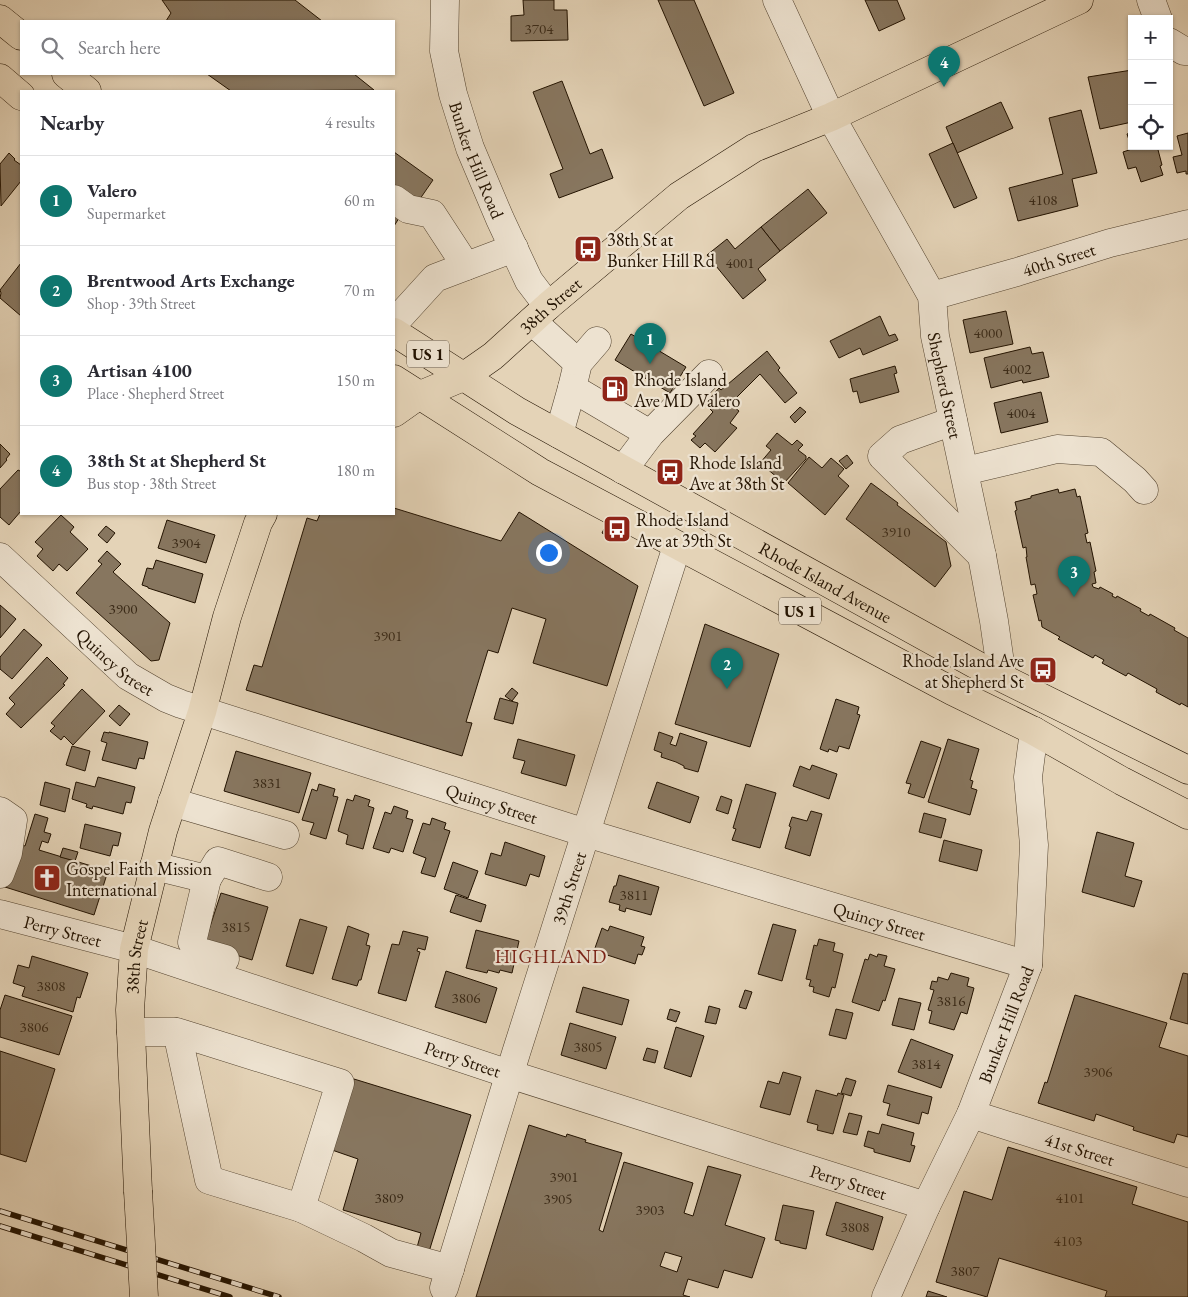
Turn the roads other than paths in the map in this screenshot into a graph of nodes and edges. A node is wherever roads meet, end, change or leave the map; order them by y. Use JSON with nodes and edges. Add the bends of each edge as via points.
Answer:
{"nodes":[{"id":1,"x":445,"y":0,"type":"edge"},
{"id":2,"x":777,"y":0,"type":"edge"},
{"id":3,"x":1079,"y":0,"type":"edge"},
{"id":4,"x":1151,"y":0,"type":"edge"},
{"id":5,"x":1157,"y":15,"type":"edge"},
{"id":6,"x":0,"y":19,"type":"edge"},
{"id":7,"x":20,"y":35,"type":"edge"},
{"id":8,"x":1173,"y":44,"type":"edge"},
{"id":9,"x":1188,"y":51,"type":"edge"},
{"id":10,"x":67,"y":75,"type":"edge"},
{"id":11,"x":86,"y":90,"type":"edge"},
{"id":12,"x":831,"y":117,"type":"junction"},
{"id":13,"x":395,"y":200,"type":"edge"},
{"id":14,"x":1188,"y":224,"type":"edge"},
{"id":15,"x":514,"y":248,"type":"junction"},
{"id":16,"x":466,"y":266,"type":"junction"},
{"id":17,"x":932,"y":296,"type":"junction"},
{"id":18,"x":540,"y":314,"type":"junction"},
{"id":19,"x":395,"y":322,"type":"edge"},
{"id":20,"x":395,"y":333,"type":"edge"},
{"id":21,"x":597,"y":341,"type":"dead end"},
{"id":22,"x":709,"y":374,"type":"dead end"},
{"id":23,"x":463,"y":376,"type":"junction"},
{"id":24,"x":575,"y":376,"type":"junction"},
{"id":25,"x":395,"y":380,"type":"edge"},
{"id":26,"x":406,"y":397,"type":"edge"},
{"id":27,"x":395,"y":412,"type":"edge"},
{"id":28,"x":954,"y":421,"type":"junction"},
{"id":29,"x":558,"y":434,"type":"junction"},
{"id":30,"x":650,"y":434,"type":"junction"},
{"id":31,"x":623,"y":470,"type":"junction"},
{"id":32,"x":964,"y":471,"type":"junction"},
{"id":33,"x":1144,"y":490,"type":"dead end"},
{"id":34,"x":259,"y":517,"type":"edge"},
{"id":35,"x":677,"y":546,"type":"junction"},
{"id":36,"x":982,"y":556,"type":"junction"},
{"id":37,"x":0,"y":558,"type":"edge"},
{"id":38,"x":1002,"y":677,"type":"junction"},
{"id":39,"x":202,"y":712,"type":"junction"},
{"id":40,"x":1034,"y":731,"type":"junction"},
{"id":41,"x":1188,"y":770,"type":"edge"},
{"id":42,"x":172,"y":802,"type":"junction"},
{"id":43,"x":0,"y":811,"type":"edge"},
{"id":44,"x":1188,"y":815,"type":"edge"},
{"id":45,"x":586,"y":833,"type":"junction"},
{"id":46,"x":285,"y":835,"type":"dead end"},
{"id":47,"x":154,"y":866,"type":"junction"},
{"id":48,"x":0,"y":874,"type":"edge"},
{"id":49,"x":268,"y":877,"type":"dead end"},
{"id":50,"x":207,"y":878,"type":"junction"},
{"id":51,"x":0,"y":914,"type":"edge"},
{"id":52,"x":134,"y":949,"type":"junction"},
{"id":53,"x":226,"y":959,"type":"dead end"},
{"id":54,"x":1028,"y":965,"type":"junction"},
{"id":55,"x":131,"y":1032,"type":"junction"},
{"id":56,"x":177,"y":1032,"type":"junction"},
{"id":57,"x":509,"y":1074,"type":"junction"},
{"id":58,"x":971,"y":1114,"type":"junction"},
{"id":59,"x":1188,"y":1183,"type":"edge"},
{"id":60,"x":926,"y":1206,"type":"junction"},
{"id":61,"x":301,"y":1208,"type":"junction"},
{"id":62,"x":144,"y":1297,"type":"edge"},
{"id":63,"x":886,"y":1297,"type":"edge"}],
"edges":[{"from":1,"to":15,"type":"street","name":"Bunker Hill Road","via":[[444,51],[453,94],[470,148]]},
{"from":2,"to":12,"type":"street"},
{"from":3,"to":12,"type":"main road","name":"38th Street"},
{"from":4,"to":5,"type":"street"},
{"from":6,"to":7,"type":"main road"},
{"from":8,"to":9,"type":"street"},
{"from":10,"to":11,"type":"main road"},
{"from":12,"to":17,"type":"street","name":"Shepherd Street"},
{"from":12,"to":18,"type":"main road","name":"38th Street","via":[[754,148],[679,196]]},
{"from":13,"to":16,"type":"street","via":[[408,209],[432,214]]},
{"from":14,"to":17,"type":"street","name":"40th Street","via":[[1110,243]]},
{"from":15,"to":16,"type":"street"},
{"from":15,"to":18,"type":"street","name":"Bunker Hill Road"},
{"from":16,"to":19,"type":"street","via":[[435,278]]},
{"from":17,"to":28,"type":"street","name":"Shepherd Street","via":[[935,336]]},
{"from":18,"to":23,"type":"main road","name":"38th Street","via":[[493,356]]},
{"from":18,"to":24,"type":"street","name":"Bunker Hill Road"},
{"from":20,"to":23,"type":"main road","name":"Rhode Island Avenue","number":"US 1"},
{"from":21,"to":24,"type":"street"},
{"from":22,"to":30,"type":"street"},
{"from":23,"to":26,"type":"main road","name":"38th Street"},
{"from":23,"to":29,"type":"main road","name":"Rhode Island Avenue","number":"US 1"},
{"from":24,"to":29,"type":"street"},
{"from":24,"to":30,"type":"street","name":"Bunker Hill Road"},
{"from":25,"to":26,"type":"main road","number":"US 1"},
{"from":26,"to":27,"type":"main road","name":"38th Street"},
{"from":26,"to":35,"type":"main road","number":"US 1"},
{"from":28,"to":32,"type":"street","name":"Shepherd Street"},
{"from":28,"to":36,"type":"street","via":[[900,440],[882,456]]},
{"from":29,"to":31,"type":"main road","name":"Rhode Island Avenue","number":"US 1"},
{"from":30,"to":31,"type":"street"},
{"from":31,"to":38,"type":"main road","name":"Rhode Island Avenue","number":"US 1"},
{"from":32,"to":33,"type":"street","via":[[1057,449],[1101,452]]},
{"from":32,"to":36,"type":"street","name":"Shepherd Street"},
{"from":34,"to":39,"type":"main road","name":"38th Street","via":[[227,617]]},
{"from":35,"to":40,"type":"main road","number":"US 1"},
{"from":35,"to":45,"type":"street","name":"39th Street"},
{"from":36,"to":38,"type":"street","name":"Shepherd Street"},
{"from":37,"to":39,"type":"street","name":"Quincy Street","via":[[128,676],[166,698]]},
{"from":38,"to":41,"type":"main road","name":"Rhode Island Avenue","number":"US 1"},
{"from":39,"to":42,"type":"main road","name":"38th Street"},
{"from":39,"to":45,"type":"street","name":"Quincy Street"},
{"from":40,"to":44,"type":"main road","number":"US 1"},
{"from":40,"to":54,"type":"street","name":"Bunker Hill Road","via":[[1028,777],[1034,846]]},
{"from":42,"to":46,"type":"street"},
{"from":42,"to":47,"type":"main road","name":"38th Street"},
{"from":43,"to":48,"type":"street","via":[[13,820],[8,852]]},
{"from":45,"to":54,"type":"street","name":"Quincy Street"},
{"from":45,"to":57,"type":"street","name":"39th Street"},
{"from":47,"to":50,"type":"street"},
{"from":47,"to":52,"type":"main road","name":"38th Street"},
{"from":49,"to":50,"type":"street","via":[[218,861]]},
{"from":50,"to":53,"type":"street","via":[[192,942],[197,951]]},
{"from":51,"to":52,"type":"street","name":"Perry Street"},
{"from":52,"to":55,"type":"main road","name":"38th Street"},
{"from":52,"to":57,"type":"street","name":"Perry Street"},
{"from":54,"to":58,"type":"street","name":"Bunker Hill Road"},
{"from":55,"to":56,"type":"street"},
{"from":55,"to":62,"type":"main road","name":"38th Street","bridge":true},
{"from":56,"to":61,"type":"street","via":[[210,1180]]},
{"from":56,"to":61,"type":"street","via":[[340,1083]]},
{"from":57,"to":60,"type":"street","name":"Perry Street"},
{"from":57,"to":61,"type":"street","name":"39th Street","via":[[447,1278]]},
{"from":58,"to":59,"type":"street","name":"41st Street"},
{"from":58,"to":60,"type":"street","name":"Bunker Hill Road"},
{"from":60,"to":63,"type":"street","name":"Bunker Hill Road"}]}
